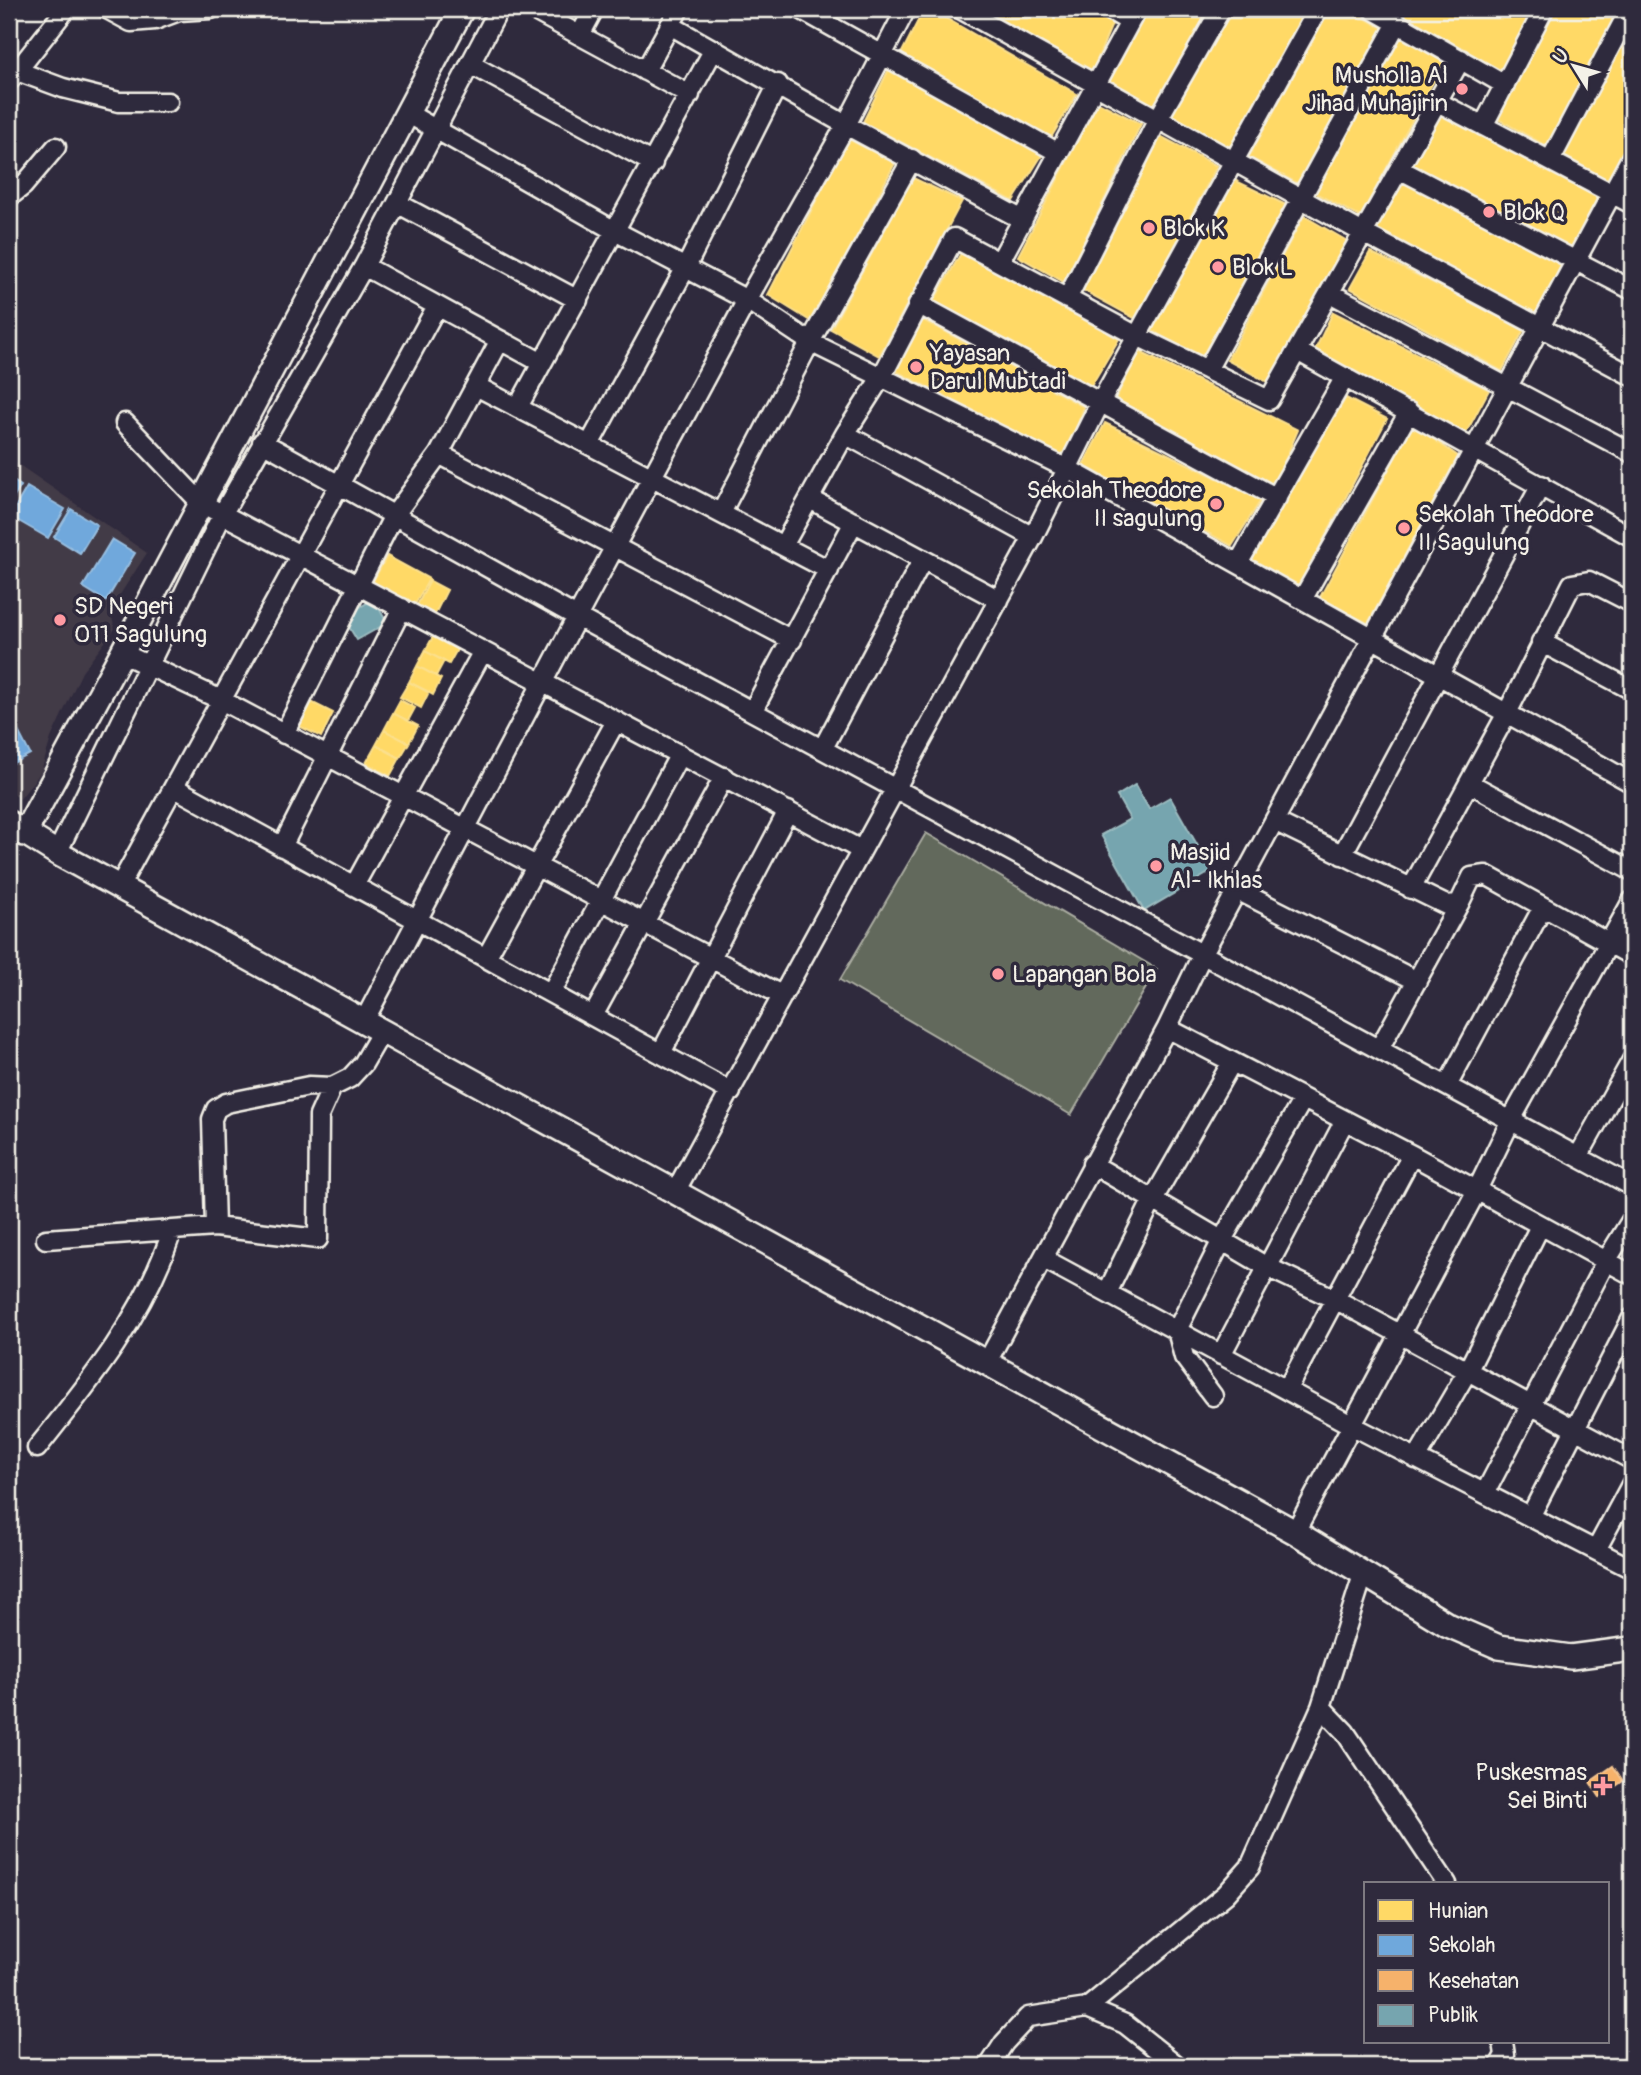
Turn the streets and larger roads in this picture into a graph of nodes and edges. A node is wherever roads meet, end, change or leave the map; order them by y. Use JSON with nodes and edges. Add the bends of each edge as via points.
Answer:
{"nodes":[{"id":1,"x":66,"y":9,"type":"edge"},
{"id":2,"x":107,"y":9,"type":"edge"},
{"id":3,"x":211,"y":9,"type":"edge"},
{"id":4,"x":462,"y":9,"type":"edge"},
{"id":5,"x":499,"y":9,"type":"edge"},
{"id":6,"x":531,"y":9,"type":"edge"},
{"id":7,"x":594,"y":9,"type":"edge"},
{"id":8,"x":800,"y":9,"type":"edge"},
{"id":9,"x":906,"y":9,"type":"edge"},
{"id":10,"x":960,"y":9,"type":"edge"},
{"id":11,"x":1108,"y":9,"type":"edge"},
{"id":12,"x":1222,"y":9,"type":"edge"},
{"id":13,"x":1318,"y":9,"type":"edge"},
{"id":14,"x":1373,"y":9,"type":"edge"},
{"id":15,"x":1630,"y":9,"type":"edge"},
{"id":16,"x":1540,"y":10,"type":"edge"},
{"id":17,"x":1133,"y":15,"type":"edge"},
{"id":18,"x":675,"y":17,"type":"edge"},
{"id":19,"x":1397,"y":23,"type":"junction"},
{"id":20,"x":580,"y":35,"type":"junction"},
{"id":21,"x":714,"y":49,"type":"junction"},
{"id":22,"x":881,"y":54,"type":"junction"},
{"id":23,"x":1461,"y":59,"type":"junction"},
{"id":24,"x":470,"y":64,"type":"junction"},
{"id":25,"x":645,"y":71,"type":"junction"},
{"id":26,"x":11,"y":74,"type":"edge"},
{"id":27,"x":1097,"y":83,"type":"junction"},
{"id":28,"x":778,"y":84,"type":"junction"},
{"id":29,"x":1505,"y":85,"type":"junction"},
{"id":30,"x":690,"y":95,"type":"junction"},
{"id":31,"x":168,"y":102,"type":"dead end"},
{"id":32,"x":1436,"y":102,"type":"junction"},
{"id":33,"x":407,"y":113,"type":"junction"},
{"id":34,"x":1158,"y":119,"type":"junction"},
{"id":35,"x":846,"y":125,"type":"junction"},
{"id":36,"x":1483,"y":126,"type":"junction"},
{"id":37,"x":435,"y":132,"type":"junction"},
{"id":38,"x":56,"y":147,"type":"dead end"},
{"id":39,"x":1059,"y":153,"type":"junction"},
{"id":40,"x":1632,"y":156,"type":"edge"},
{"id":41,"x":912,"y":159,"type":"junction"},
{"id":42,"x":1233,"y":161,"type":"junction"},
{"id":43,"x":1550,"y":161,"type":"junction"},
{"id":44,"x":653,"y":163,"type":"junction"},
{"id":45,"x":1399,"y":169,"type":"junction"},
{"id":46,"x":1612,"y":193,"type":"junction"},
{"id":47,"x":9,"y":197,"type":"edge"},
{"id":48,"x":1301,"y":197,"type":"junction"},
{"id":49,"x":397,"y":203,"type":"junction"},
{"id":50,"x":1632,"y":204,"type":"edge"},
{"id":51,"x":1023,"y":220,"type":"junction"},
{"id":52,"x":615,"y":232,"type":"junction"},
{"id":53,"x":1363,"y":233,"type":"junction"},
{"id":54,"x":1577,"y":260,"type":"junction"},
{"id":55,"x":1000,"y":261,"type":"junction"},
{"id":56,"x":364,"y":267,"type":"junction"},
{"id":57,"x":685,"y":269,"type":"junction"},
{"id":58,"x":1632,"y":289,"type":"edge"},
{"id":59,"x":1330,"y":293,"type":"junction"},
{"id":60,"x":1067,"y":299,"type":"junction"},
{"id":61,"x":578,"y":300,"type":"junction"},
{"id":62,"x":747,"y":300,"type":"junction"},
{"id":63,"x":918,"y":304,"type":"junction"},
{"id":64,"x":437,"y":306,"type":"junction"},
{"id":65,"x":1539,"y":327,"type":"junction"},
{"id":66,"x":1137,"y":335,"type":"junction"},
{"id":67,"x":500,"y":340,"type":"junction"},
{"id":68,"x":810,"y":342,"type":"junction"},
{"id":69,"x":1297,"y":351,"type":"junction"},
{"id":70,"x":542,"y":363,"type":"junction"},
{"id":71,"x":1207,"y":370,"type":"junction"},
{"id":72,"x":882,"y":376,"type":"junction"},
{"id":73,"x":1632,"y":376,"type":"edge"},
{"id":74,"x":1345,"y":377,"type":"junction"},
{"id":75,"x":476,"y":386,"type":"junction"},
{"id":76,"x":1506,"y":388,"type":"junction"},
{"id":77,"x":1100,"y":403,"type":"junction"},
{"id":78,"x":518,"y":407,"type":"junction"},
{"id":79,"x":1409,"y":412,"type":"junction"},
{"id":80,"x":125,"y":423,"type":"dead end"},
{"id":81,"x":845,"y":434,"type":"junction"},
{"id":82,"x":262,"y":442,"type":"junction"},
{"id":83,"x":589,"y":445,"type":"junction"},
{"id":84,"x":1474,"y":447,"type":"junction"},
{"id":85,"x":1632,"y":453,"type":"edge"},
{"id":86,"x":439,"y":454,"type":"junction"},
{"id":87,"x":1068,"y":469,"type":"junction"},
{"id":88,"x":652,"y":477,"type":"junction"},
{"id":89,"x":336,"y":485,"type":"junction"},
{"id":90,"x":1541,"y":485,"type":"junction"},
{"id":91,"x":1277,"y":498,"type":"junction"},
{"id":92,"x":810,"y":499,"type":"junction"},
{"id":93,"x":201,"y":503,"type":"junction"},
{"id":94,"x":223,"y":513,"type":"junction"},
{"id":95,"x":721,"y":513,"type":"junction"},
{"id":96,"x":393,"y":517,"type":"junction"},
{"id":97,"x":854,"y":522,"type":"junction"},
{"id":98,"x":1033,"y":537,"type":"junction"},
{"id":99,"x":1632,"y":537,"type":"edge"},
{"id":100,"x":615,"y":546,"type":"junction"},
{"id":101,"x":783,"y":546,"type":"junction"},
{"id":102,"x":300,"y":555,"type":"junction"},
{"id":103,"x":923,"y":559,"type":"junction"},
{"id":104,"x":1239,"y":562,"type":"junction"},
{"id":105,"x":829,"y":570,"type":"junction"},
{"id":106,"x":357,"y":584,"type":"junction"},
{"id":107,"x":1630,"y":595,"type":"edge"},
{"id":108,"x":1304,"y":598,"type":"junction"},
{"id":109,"x":999,"y":600,"type":"junction"},
{"id":110,"x":402,"y":608,"type":"junction"},
{"id":111,"x":577,"y":617,"type":"junction"},
{"id":112,"x":1373,"y":638,"type":"junction"},
{"id":113,"x":792,"y":640,"type":"junction"},
{"id":114,"x":1541,"y":642,"type":"junction"},
{"id":115,"x":482,"y":650,"type":"junction"},
{"id":116,"x":122,"y":653,"type":"junction"},
{"id":117,"x":150,"y":664,"type":"junction"},
{"id":118,"x":1438,"y":676,"type":"junction"},
{"id":119,"x":543,"y":683,"type":"junction"},
{"id":120,"x":1632,"y":690,"type":"edge"},
{"id":121,"x":221,"y":700,"type":"junction"},
{"id":122,"x":753,"y":710,"type":"junction"},
{"id":123,"x":1506,"y":715,"type":"junction"},
{"id":124,"x":616,"y":721,"type":"junction"},
{"id":125,"x":284,"y":734,"type":"junction"},
{"id":126,"x":76,"y":740,"type":"junction"},
{"id":127,"x":823,"y":748,"type":"junction"},
{"id":128,"x":104,"y":753,"type":"junction"},
{"id":129,"x":680,"y":754,"type":"junction"},
{"id":130,"x":327,"y":756,"type":"junction"},
{"id":131,"x":723,"y":777,"type":"junction"},
{"id":132,"x":1469,"y":783,"type":"junction"},
{"id":133,"x":1632,"y":783,"type":"edge"},
{"id":134,"x":895,"y":786,"type":"junction"},
{"id":135,"x":175,"y":788,"type":"junction"},
{"id":136,"x":402,"y":796,"type":"junction"},
{"id":137,"x":788,"y":811,"type":"junction"},
{"id":138,"x":1274,"y":821,"type":"junction"},
{"id":139,"x":16,"y":828,"type":"edge"},
{"id":140,"x":466,"y":829,"type":"junction"},
{"id":141,"x":282,"y":847,"type":"junction"},
{"id":142,"x":861,"y":850,"type":"junction"},
{"id":143,"x":57,"y":853,"type":"junction"},
{"id":144,"x":1342,"y":855,"type":"junction"},
{"id":145,"x":536,"y":866,"type":"junction"},
{"id":146,"x":1632,"y":871,"type":"edge"},
{"id":147,"x":354,"y":886,"type":"junction"},
{"id":148,"x":119,"y":887,"type":"junction"},
{"id":149,"x":1411,"y":889,"type":"junction"},
{"id":150,"x":1237,"y":890,"type":"junction"},
{"id":151,"x":600,"y":900,"type":"junction"},
{"id":152,"x":1632,"y":901,"type":"edge"},
{"id":153,"x":1459,"y":904,"type":"junction"},
{"id":154,"x":1543,"y":907,"type":"junction"},
{"id":155,"x":419,"y":922,"type":"junction"},
{"id":156,"x":643,"y":922,"type":"junction"},
{"id":157,"x":1607,"y":942,"type":"junction"},
{"id":158,"x":1203,"y":953,"type":"junction"},
{"id":159,"x":1632,"y":956,"type":"edge"},
{"id":160,"x":710,"y":957,"type":"junction"},
{"id":161,"x":486,"y":958,"type":"junction"},
{"id":162,"x":1417,"y":981,"type":"junction"},
{"id":163,"x":551,"y":993,"type":"junction"},
{"id":164,"x":781,"y":995,"type":"junction"},
{"id":165,"x":593,"y":1016,"type":"junction"},
{"id":166,"x":372,"y":1028,"type":"junction"},
{"id":167,"x":1167,"y":1028,"type":"junction"},
{"id":168,"x":1379,"y":1049,"type":"junction"},
{"id":169,"x":661,"y":1053,"type":"junction"},
{"id":170,"x":1632,"y":1060,"type":"edge"},
{"id":171,"x":1232,"y":1062,"type":"junction"},
{"id":172,"x":1447,"y":1086,"type":"junction"},
{"id":173,"x":332,"y":1087,"type":"junction"},
{"id":174,"x":731,"y":1092,"type":"junction"},
{"id":175,"x":1303,"y":1099,"type":"junction"},
{"id":176,"x":1511,"y":1120,"type":"junction"},
{"id":177,"x":1344,"y":1122,"type":"junction"},
{"id":178,"x":1412,"y":1155,"type":"junction"},
{"id":179,"x":1578,"y":1157,"type":"junction"},
{"id":180,"x":1092,"y":1164,"type":"junction"},
{"id":181,"x":1632,"y":1186,"type":"edge"},
{"id":182,"x":675,"y":1192,"type":"junction"},
{"id":183,"x":1476,"y":1192,"type":"junction"},
{"id":184,"x":1152,"y":1201,"type":"junction"},
{"id":185,"x":1632,"y":1219,"type":"edge"},
{"id":186,"x":1540,"y":1226,"type":"junction"},
{"id":187,"x":215,"y":1227,"type":"junction"},
{"id":188,"x":172,"y":1231,"type":"junction"},
{"id":189,"x":46,"y":1238,"type":"dead end"},
{"id":190,"x":1222,"y":1240,"type":"junction"},
{"id":191,"x":1044,"y":1259,"type":"junction"},
{"id":192,"x":1606,"y":1261,"type":"junction"},
{"id":193,"x":1266,"y":1267,"type":"junction"},
{"id":194,"x":1632,"y":1275,"type":"edge"},
{"id":195,"x":1107,"y":1293,"type":"junction"},
{"id":196,"x":1335,"y":1299,"type":"junction"},
{"id":197,"x":1632,"y":1318,"type":"edge"},
{"id":198,"x":1177,"y":1330,"type":"junction"},
{"id":199,"x":1401,"y":1335,"type":"junction"},
{"id":200,"x":1221,"y":1355,"type":"junction"},
{"id":201,"x":987,"y":1362,"type":"junction"},
{"id":202,"x":1466,"y":1372,"type":"junction"},
{"id":203,"x":1287,"y":1389,"type":"junction"},
{"id":204,"x":1213,"y":1396,"type":"dead end"},
{"id":205,"x":1533,"y":1406,"type":"junction"},
{"id":206,"x":1353,"y":1426,"type":"junction"},
{"id":207,"x":1574,"y":1429,"type":"junction"},
{"id":208,"x":37,"y":1448,"type":"dead end"},
{"id":209,"x":1416,"y":1459,"type":"junction"},
{"id":210,"x":1632,"y":1460,"type":"edge"},
{"id":211,"x":1632,"y":1483,"type":"edge"},
{"id":212,"x":1485,"y":1493,"type":"junction"},
{"id":213,"x":1530,"y":1517,"type":"junction"},
{"id":214,"x":1295,"y":1532,"type":"junction"},
{"id":215,"x":1596,"y":1550,"type":"junction"},
{"id":216,"x":1632,"y":1569,"type":"edge"},
{"id":217,"x":1363,"y":1575,"type":"junction"},
{"id":218,"x":1632,"y":1649,"type":"edge"},
{"id":219,"x":1321,"y":1707,"type":"junction"},
{"id":220,"x":1446,"y":1882,"type":"edge"},
{"id":221,"x":1087,"y":2008,"type":"junction"},
{"id":222,"x":1503,"y":2044,"type":"edge"},
{"id":223,"x":989,"y":2066,"type":"edge"},
{"id":224,"x":1178,"y":2066,"type":"edge"},
{"id":225,"x":1499,"y":2066,"type":"edge"}],
"edges":[{"from":1,"to":26,"type":"street"},
{"from":2,"to":3,"type":"street","via":[[131,22]]},
{"from":4,"to":33,"type":"street"},
{"from":5,"to":24,"type":"street"},
{"from":6,"to":20,"type":"street"},
{"from":7,"to":20,"type":"street"},
{"from":8,"to":22,"type":"street"},
{"from":9,"to":22,"type":"street"},
{"from":10,"to":27,"type":"street"},
{"from":11,"to":17,"type":"street"},
{"from":12,"to":34,"type":"street"},
{"from":13,"to":42,"type":"street"},
{"from":14,"to":19,"type":"street"},
{"from":15,"to":43,"type":"street"},
{"from":16,"to":29,"type":"street"},
{"from":17,"to":27,"type":"street"},
{"from":18,"to":21,"type":"street"},
{"from":18,"to":25,"type":"street"},
{"from":19,"to":23,"type":"street"},
{"from":19,"to":48,"type":"street"},
{"from":20,"to":25,"type":"street"},
{"from":21,"to":28,"type":"street"},
{"from":21,"to":30,"type":"street"},
{"from":22,"to":35,"type":"street"},
{"from":22,"to":39,"type":"street"},
{"from":23,"to":29,"type":"street"},
{"from":23,"to":32,"type":"street"},
{"from":24,"to":37,"type":"street"},
{"from":24,"to":44,"type":"street"},
{"from":25,"to":30,"type":"street"},
{"from":26,"to":31,"type":"street","via":[[119,102]]},
{"from":27,"to":34,"type":"street"},
{"from":27,"to":39,"type":"street"},
{"from":28,"to":35,"type":"street"},
{"from":28,"to":57,"type":"street"},
{"from":29,"to":36,"type":"street"},
{"from":30,"to":44,"type":"street"},
{"from":32,"to":36,"type":"street"},
{"from":32,"to":45,"type":"street"},
{"from":33,"to":37,"type":"street"},
{"from":33,"to":93,"type":"street"},
{"from":34,"to":42,"type":"street"},
{"from":34,"to":60,"type":"street"},
{"from":35,"to":41,"type":"street"},
{"from":35,"to":62,"type":"street"},
{"from":36,"to":43,"type":"street"},
{"from":37,"to":49,"type":"street"},
{"from":37,"to":52,"type":"street"},
{"from":38,"to":47,"type":"street"},
{"from":39,"to":51,"type":"street"},
{"from":40,"to":46,"type":"street"},
{"from":41,"to":51,"type":"street"},
{"from":41,"to":68,"type":"street"},
{"from":42,"to":48,"type":"street"},
{"from":42,"to":66,"type":"street"},
{"from":43,"to":46,"type":"street"},
{"from":44,"to":52,"type":"street"},
{"from":45,"to":53,"type":"street"},
{"from":45,"to":54,"type":"street"},
{"from":46,"to":50,"type":"street"},
{"from":46,"to":54,"type":"street"},
{"from":48,"to":53,"type":"street"},
{"from":48,"to":71,"type":"street"},
{"from":49,"to":56,"type":"street"},
{"from":49,"to":61,"type":"street"},
{"from":51,"to":55,"type":"street"},
{"from":52,"to":57,"type":"street"},
{"from":52,"to":61,"type":"street"},
{"from":53,"to":59,"type":"street"},
{"from":53,"to":65,"type":"street"},
{"from":54,"to":58,"type":"street"},
{"from":54,"to":65,"type":"street"},
{"from":55,"to":60,"type":"street"},
{"from":55,"to":63,"type":"street","via":[[954,239]]},
{"from":56,"to":64,"type":"street"},
{"from":56,"to":82,"type":"street"},
{"from":57,"to":62,"type":"street"},
{"from":57,"to":83,"type":"street"},
{"from":59,"to":69,"type":"street"},
{"from":59,"to":76,"type":"street"},
{"from":60,"to":66,"type":"street"},
{"from":61,"to":70,"type":"street"},
{"from":62,"to":68,"type":"street"},
{"from":62,"to":88,"type":"street"},
{"from":63,"to":72,"type":"street"},
{"from":63,"to":77,"type":"street"},
{"from":64,"to":67,"type":"street"},
{"from":64,"to":89,"type":"street"},
{"from":65,"to":73,"type":"street"},
{"from":65,"to":76,"type":"street"},
{"from":66,"to":71,"type":"street"},
{"from":66,"to":77,"type":"street"},
{"from":67,"to":70,"type":"street"},
{"from":67,"to":75,"type":"street"},
{"from":68,"to":72,"type":"street"},
{"from":68,"to":95,"type":"street"},
{"from":69,"to":71,"type":"street","via":[[1269,400]]},
{"from":69,"to":74,"type":"street"},
{"from":70,"to":78,"type":"street"},
{"from":72,"to":81,"type":"street"},
{"from":72,"to":87,"type":"street"},
{"from":74,"to":79,"type":"street"},
{"from":74,"to":91,"type":"street"},
{"from":75,"to":78,"type":"street"},
{"from":75,"to":86,"type":"street"},
{"from":76,"to":84,"type":"street"},
{"from":76,"to":85,"type":"street"},
{"from":77,"to":87,"type":"street"},
{"from":77,"to":91,"type":"street"},
{"from":78,"to":83,"type":"street"},
{"from":79,"to":84,"type":"street"},
{"from":79,"to":108,"type":"street"},
{"from":80,"to":93,"type":"street"},
{"from":81,"to":92,"type":"street"},
{"from":81,"to":98,"type":"street"},
{"from":82,"to":89,"type":"street"},
{"from":82,"to":94,"type":"street"},
{"from":83,"to":88,"type":"street"},
{"from":84,"to":90,"type":"street"},
{"from":84,"to":112,"type":"street"},
{"from":86,"to":96,"type":"street"},
{"from":86,"to":100,"type":"street"},
{"from":87,"to":98,"type":"street"},
{"from":87,"to":104,"type":"street"},
{"from":88,"to":95,"type":"street"},
{"from":88,"to":100,"type":"street"},
{"from":89,"to":96,"type":"street"},
{"from":89,"to":102,"type":"street"},
{"from":90,"to":99,"type":"street"},
{"from":90,"to":118,"type":"street"},
{"from":91,"to":104,"type":"street"},
{"from":92,"to":97,"type":"street"},
{"from":92,"to":101,"type":"street"},
{"from":93,"to":94,"type":"street"},
{"from":93,"to":116,"type":"street"},
{"from":94,"to":102,"type":"street"},
{"from":94,"to":117,"type":"street"},
{"from":95,"to":101,"type":"street"},
{"from":96,"to":106,"type":"street"},
{"from":96,"to":111,"type":"street"},
{"from":97,"to":103,"type":"street"},
{"from":97,"to":105,"type":"street"},
{"from":98,"to":109,"type":"street"},
{"from":100,"to":111,"type":"street"},
{"from":100,"to":113,"type":"street"},
{"from":101,"to":105,"type":"street"},
{"from":102,"to":106,"type":"street"},
{"from":102,"to":121,"type":"street"},
{"from":103,"to":109,"type":"street"},
{"from":103,"to":127,"type":"street"},
{"from":104,"to":108,"type":"street"},
{"from":105,"to":113,"type":"street"},
{"from":106,"to":110,"type":"street"},
{"from":106,"to":125,"type":"street"},
{"from":107,"to":114,"type":"street","via":[[1589,581],[1572,584]]},
{"from":108,"to":112,"type":"street"},
{"from":109,"to":134,"type":"street"},
{"from":110,"to":115,"type":"street"},
{"from":110,"to":130,"type":"street"},
{"from":111,"to":119,"type":"street"},
{"from":111,"to":122,"type":"street"},
{"from":112,"to":118,"type":"street"},
{"from":112,"to":138,"type":"street"},
{"from":113,"to":122,"type":"street"},
{"from":114,"to":120,"type":"street"},
{"from":114,"to":123,"type":"street"},
{"from":115,"to":119,"type":"street"},
{"from":115,"to":136,"type":"street"},
{"from":116,"to":117,"type":"street"},
{"from":116,"to":126,"type":"street"},
{"from":117,"to":121,"type":"street"},
{"from":117,"to":128,"type":"street"},
{"from":118,"to":123,"type":"street"},
{"from":118,"to":144,"type":"street"},
{"from":119,"to":124,"type":"street"},
{"from":119,"to":140,"type":"street"},
{"from":121,"to":125,"type":"street"},
{"from":121,"to":135,"type":"street"},
{"from":122,"to":127,"type":"street"},
{"from":123,"to":132,"type":"street"},
{"from":123,"to":133,"type":"street"},
{"from":124,"to":129,"type":"street"},
{"from":124,"to":145,"type":"street"},
{"from":125,"to":130,"type":"street"},
{"from":126,"to":128,"type":"street"},
{"from":126,"to":139,"type":"street"},
{"from":127,"to":134,"type":"street"},
{"from":128,"to":143,"type":"street"},
{"from":129,"to":131,"type":"street"},
{"from":129,"to":151,"type":"street"},
{"from":130,"to":136,"type":"street"},
{"from":130,"to":141,"type":"street"},
{"from":131,"to":137,"type":"street"},
{"from":131,"to":156,"type":"street"},
{"from":132,"to":146,"type":"street"},
{"from":132,"to":149,"type":"street"},
{"from":134,"to":142,"type":"street"},
{"from":134,"to":158,"type":"street"},
{"from":135,"to":141,"type":"street"},
{"from":135,"to":148,"type":"street"},
{"from":136,"to":140,"type":"street"},
{"from":136,"to":147,"type":"street"},
{"from":137,"to":142,"type":"street"},
{"from":137,"to":160,"type":"street"},
{"from":138,"to":144,"type":"street"},
{"from":138,"to":150,"type":"street"},
{"from":139,"to":143,"type":"street"},
{"from":140,"to":145,"type":"street"},
{"from":140,"to":155,"type":"street"},
{"from":141,"to":147,"type":"street"},
{"from":142,"to":164,"type":"street"},
{"from":143,"to":148,"type":"street"},
{"from":144,"to":149,"type":"street"},
{"from":145,"to":151,"type":"street"},
{"from":145,"to":161,"type":"street"},
{"from":147,"to":155,"type":"street"},
{"from":148,"to":166,"type":"street"},
{"from":149,"to":153,"type":"street","via":[[1446,905]]},
{"from":150,"to":158,"type":"street"},
{"from":150,"to":162,"type":"street"},
{"from":151,"to":156,"type":"street"},
{"from":151,"to":163,"type":"street"},
{"from":152,"to":157,"type":"street"},
{"from":153,"to":154,"type":"street","via":[[1472,877],[1486,875]]},
{"from":153,"to":162,"type":"street"},
{"from":154,"to":157,"type":"street"},
{"from":154,"to":172,"type":"street"},
{"from":155,"to":161,"type":"street"},
{"from":155,"to":166,"type":"street"},
{"from":156,"to":160,"type":"street"},
{"from":156,"to":165,"type":"street"},
{"from":157,"to":159,"type":"street"},
{"from":157,"to":176,"type":"street"},
{"from":158,"to":167,"type":"street"},
{"from":158,"to":168,"type":"street"},
{"from":160,"to":164,"type":"street"},
{"from":160,"to":169,"type":"street"},
{"from":161,"to":163,"type":"street"},
{"from":162,"to":168,"type":"street"},
{"from":163,"to":165,"type":"street"},
{"from":164,"to":174,"type":"street"},
{"from":165,"to":169,"type":"street"},
{"from":166,"to":173,"type":"street","via":[[363,1064]]},
{"from":166,"to":182,"type":"street"},
{"from":167,"to":171,"type":"street"},
{"from":167,"to":180,"type":"street"},
{"from":168,"to":172,"type":"street"},
{"from":169,"to":174,"type":"street"},
{"from":170,"to":179,"type":"street"},
{"from":171,"to":175,"type":"street"},
{"from":171,"to":184,"type":"street"},
{"from":172,"to":176,"type":"street"},
{"from":173,"to":187,"type":"street","via":[[309,1086],[226,1102],[216,1109],[212,1119]]},
{"from":173,"to":187,"type":"street","via":[[319,1116],[318,1239]]},
{"from":174,"to":182,"type":"street"},
{"from":175,"to":177,"type":"street"},
{"from":175,"to":190,"type":"street"},
{"from":176,"to":179,"type":"street"},
{"from":176,"to":183,"type":"street"},
{"from":177,"to":178,"type":"street"},
{"from":177,"to":193,"type":"street"},
{"from":178,"to":183,"type":"street"},
{"from":178,"to":196,"type":"street"},
{"from":179,"to":181,"type":"street"},
{"from":180,"to":184,"type":"street"},
{"from":180,"to":191,"type":"street"},
{"from":182,"to":201,"type":"street"},
{"from":183,"to":186,"type":"street"},
{"from":183,"to":199,"type":"street"},
{"from":184,"to":190,"type":"street"},
{"from":184,"to":195,"type":"street"},
{"from":185,"to":192,"type":"street"},
{"from":186,"to":192,"type":"street"},
{"from":186,"to":202,"type":"street"},
{"from":187,"to":188,"type":"street"},
{"from":188,"to":189,"type":"street"},
{"from":188,"to":208,"type":"street","via":[[159,1272],[131,1323]]},
{"from":190,"to":193,"type":"street"},
{"from":190,"to":198,"type":"street"},
{"from":191,"to":195,"type":"street"},
{"from":191,"to":201,"type":"street"},
{"from":192,"to":194,"type":"street"},
{"from":192,"to":205,"type":"street"},
{"from":193,"to":196,"type":"street"},
{"from":193,"to":200,"type":"street"},
{"from":195,"to":198,"type":"street"},
{"from":196,"to":199,"type":"street"},
{"from":196,"to":203,"type":"street"},
{"from":197,"to":207,"type":"street"},
{"from":198,"to":200,"type":"street"},
{"from":198,"to":204,"type":"street","via":[[1184,1357]]},
{"from":199,"to":202,"type":"street"},
{"from":199,"to":206,"type":"street"},
{"from":200,"to":203,"type":"street"},
{"from":201,"to":214,"type":"street"},
{"from":202,"to":205,"type":"street"},
{"from":202,"to":209,"type":"street"},
{"from":203,"to":206,"type":"street"},
{"from":205,"to":207,"type":"street"},
{"from":205,"to":212,"type":"street"},
{"from":206,"to":209,"type":"street"},
{"from":206,"to":214,"type":"street"},
{"from":207,"to":210,"type":"street"},
{"from":207,"to":213,"type":"street"},
{"from":209,"to":212,"type":"street"},
{"from":211,"to":215,"type":"street"},
{"from":212,"to":213,"type":"street"},
{"from":213,"to":215,"type":"street"},
{"from":214,"to":217,"type":"street"},
{"from":215,"to":216,"type":"street"},
{"from":217,"to":218,"type":"street","via":[[1448,1625],[1499,1647],[1571,1657]]},
{"from":217,"to":219,"type":"street"},
{"from":219,"to":220,"type":"street","via":[[1345,1732]]},
{"from":219,"to":221,"type":"street","via":[[1250,1867],[1226,1894]]},
{"from":221,"to":223,"type":"street","via":[[1028,2017]]},
{"from":221,"to":224,"type":"street","via":[[1125,2024]]},
{"from":222,"to":225,"type":"street","via":[[1506,2055]]}]}
